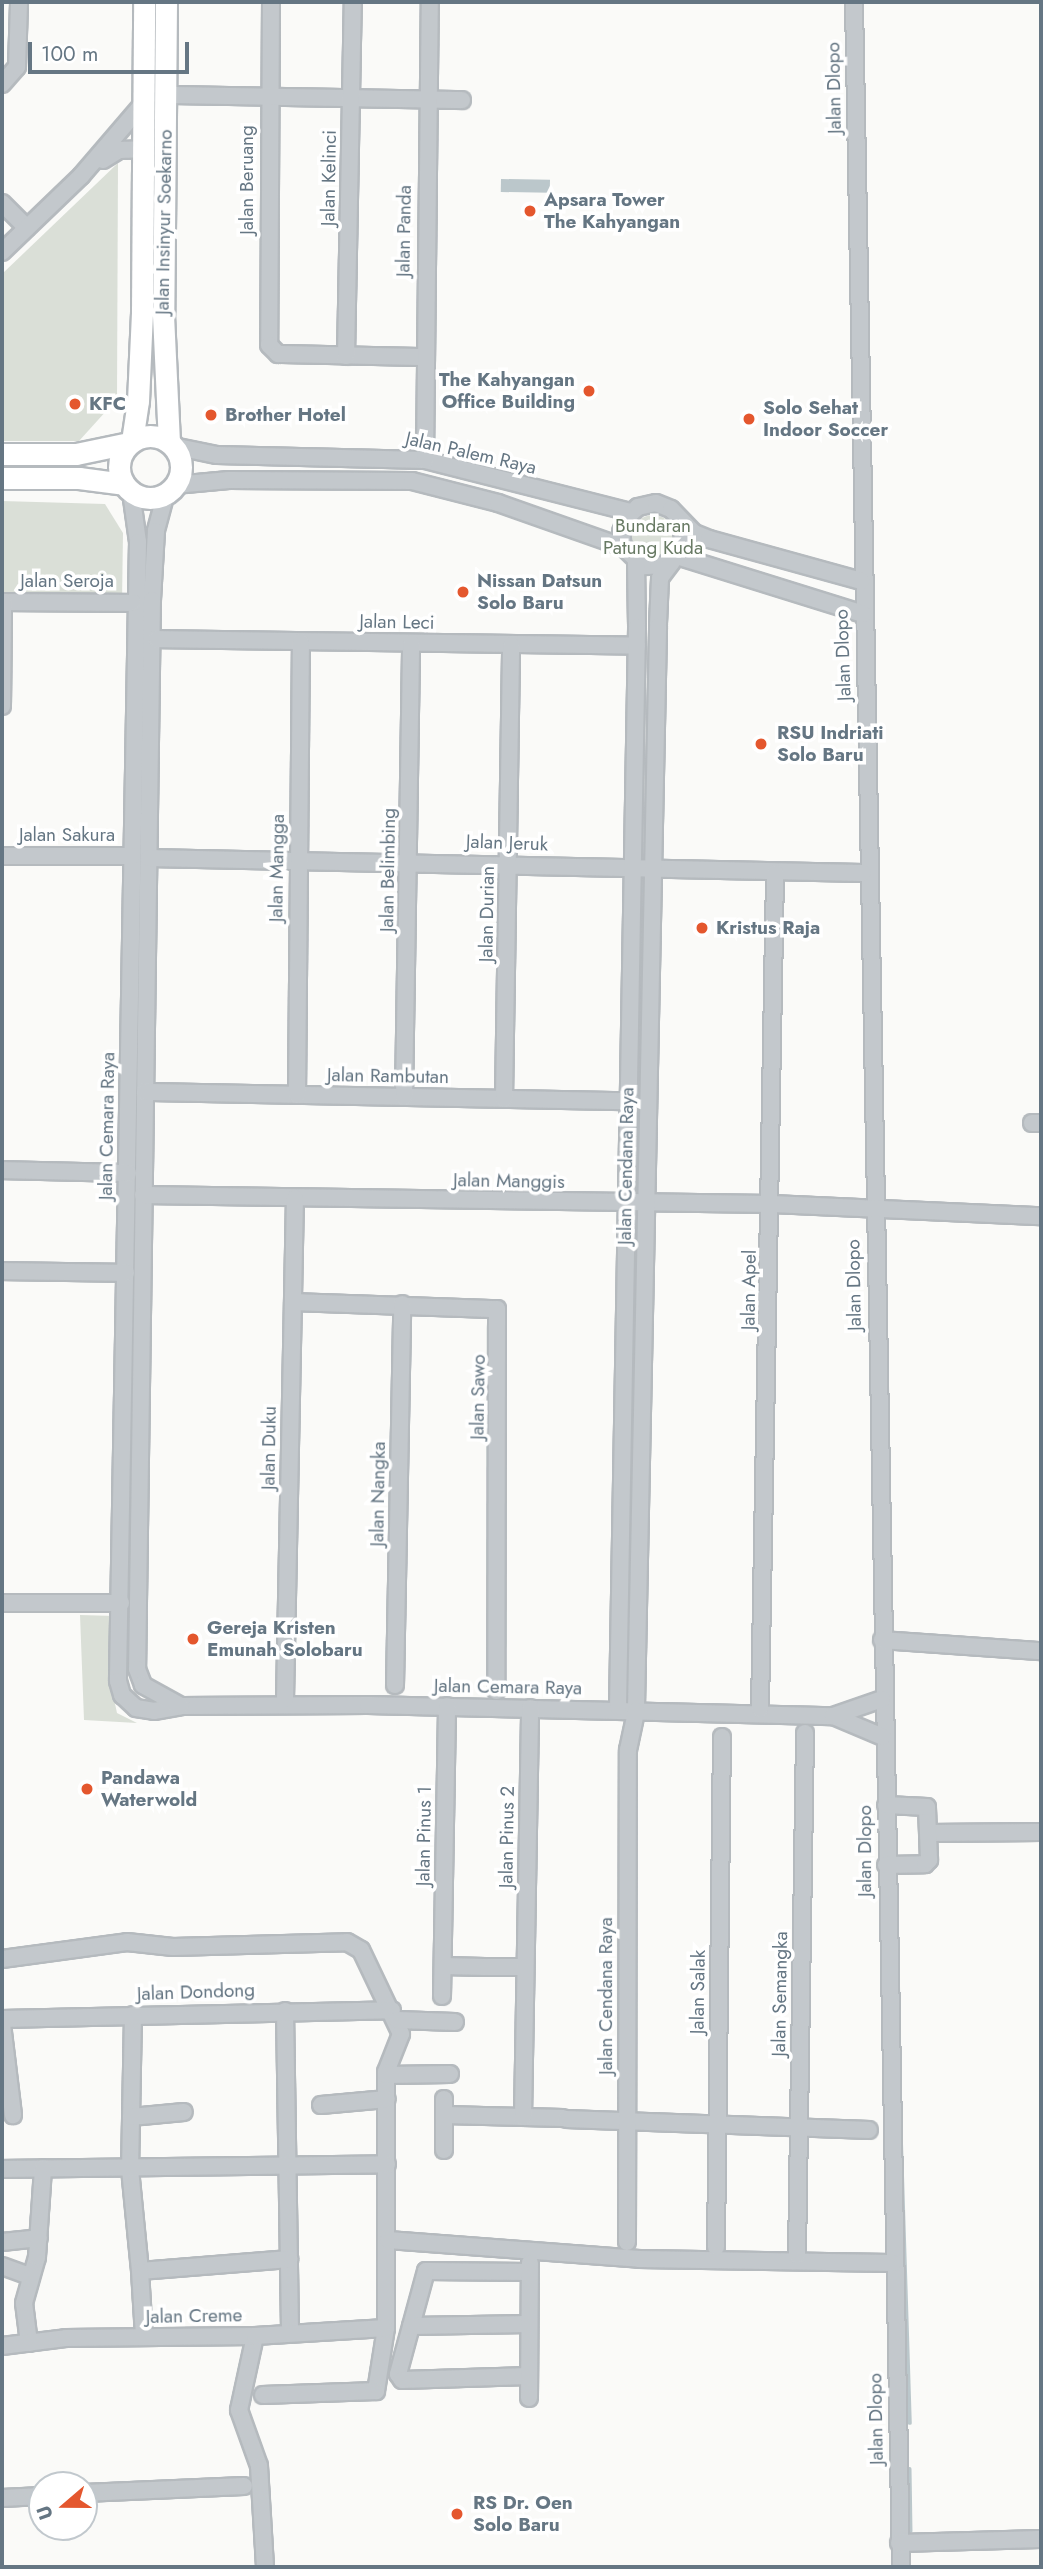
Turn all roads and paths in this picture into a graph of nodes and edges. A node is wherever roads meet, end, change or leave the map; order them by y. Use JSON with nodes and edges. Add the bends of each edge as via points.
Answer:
{"nodes":[{"id":1,"x":19,"y":2,"type":"edge"},
{"id":2,"x":144,"y":2,"type":"edge"},
{"id":3,"x":166,"y":2,"type":"edge"},
{"id":4,"x":271,"y":2,"type":"edge"},
{"id":5,"x":353,"y":2,"type":"edge"},
{"id":6,"x":430,"y":2,"type":"edge"},
{"id":7,"x":854,"y":2,"type":"edge"},
{"id":8,"x":2,"y":84,"type":"edge"},
{"id":9,"x":166,"y":94,"type":"junction"},
{"id":10,"x":269,"y":97,"type":"junction"},
{"id":11,"x":352,"y":99,"type":"junction"},
{"id":12,"x":428,"y":100,"type":"junction"},
{"id":13,"x":463,"y":100,"type":"dead end"},
{"id":14,"x":141,"y":106,"type":"junction"},
{"id":15,"x":142,"y":149,"type":"junction"},
{"id":16,"x":81,"y":176,"type":"junction"},
{"id":17,"x":2,"y":203,"type":"edge"},
{"id":18,"x":27,"y":228,"type":"junction"},
{"id":19,"x":2,"y":252,"type":"edge"},
{"id":20,"x":153,"y":275,"type":"junction"},
{"id":21,"x":142,"y":312,"type":"junction"},
{"id":22,"x":163,"y":315,"type":"junction"},
{"id":23,"x":346,"y":356,"type":"junction"},
{"id":24,"x":423,"y":357,"type":"junction"},
{"id":25,"x":130,"y":442,"type":"junction"},
{"id":26,"x":171,"y":444,"type":"junction"},
{"id":27,"x":2,"y":454,"type":"edge"},
{"id":28,"x":301,"y":457,"type":"junction"},
{"id":29,"x":425,"y":460,"type":"junction"},
{"id":30,"x":2,"y":478,"type":"edge"},
{"id":31,"x":301,"y":480,"type":"junction"},
{"id":32,"x":524,"y":486,"type":"junction"},
{"id":33,"x":128,"y":488,"type":"junction"},
{"id":34,"x":171,"y":489,"type":"junction"},
{"id":35,"x":516,"y":509,"type":"junction"},
{"id":36,"x":631,"y":512,"type":"junction"},
{"id":37,"x":683,"y":523,"type":"junction"},
{"id":38,"x":624,"y":547,"type":"junction"},
{"id":39,"x":674,"y":559,"type":"junction"},
{"id":40,"x":636,"y":562,"type":"junction"},
{"id":41,"x":785,"y":562,"type":"junction"},
{"id":42,"x":861,"y":581,"type":"junction"},
{"id":43,"x":780,"y":587,"type":"junction"},
{"id":44,"x":2,"y":602,"type":"edge"},
{"id":45,"x":132,"y":603,"type":"dead end"},
{"id":46,"x":863,"y":614,"type":"junction"},
{"id":47,"x":157,"y":639,"type":"dead end"},
{"id":48,"x":301,"y":642,"type":"junction"},
{"id":49,"x":411,"y":643,"type":"junction"},
{"id":50,"x":511,"y":645,"type":"junction"},
{"id":51,"x":637,"y":646,"type":"junction"},
{"id":52,"x":2,"y":706,"type":"edge"},
{"id":53,"x":2,"y":856,"type":"edge"},
{"id":54,"x":132,"y":856,"type":"junction"},
{"id":55,"x":149,"y":858,"type":"junction"},
{"id":56,"x":298,"y":860,"type":"junction"},
{"id":57,"x":410,"y":861,"type":"junction"},
{"id":58,"x":508,"y":864,"type":"junction"},
{"id":59,"x":634,"y":868,"type":"junction"},
{"id":60,"x":654,"y":869,"type":"junction"},
{"id":61,"x":775,"y":873,"type":"junction"},
{"id":62,"x":863,"y":873,"type":"dead end"},
{"id":63,"x":129,"y":1036,"type":"junction"},
{"id":64,"x":146,"y":1036,"type":"junction"},
{"id":65,"x":145,"y":1093,"type":"junction"},
{"id":66,"x":297,"y":1095,"type":"junction"},
{"id":67,"x":404,"y":1097,"type":"junction"},
{"id":68,"x":505,"y":1099,"type":"junction"},
{"id":69,"x":631,"y":1101,"type":"junction"},
{"id":70,"x":2,"y":1170,"type":"edge"},
{"id":71,"x":128,"y":1173,"type":"junction"},
{"id":72,"x":143,"y":1195,"type":"junction"},
{"id":73,"x":295,"y":1198,"type":"junction"},
{"id":74,"x":629,"y":1204,"type":"junction"},
{"id":75,"x":646,"y":1204,"type":"junction"},
{"id":76,"x":772,"y":1204,"type":"junction"},
{"id":77,"x":874,"y":1211,"type":"junction"},
{"id":78,"x":1041,"y":1216,"type":"edge"},
{"id":79,"x":2,"y":1271,"type":"edge"},
{"id":80,"x":126,"y":1273,"type":"junction"},
{"id":81,"x":293,"y":1302,"type":"junction"},
{"id":82,"x":402,"y":1304,"type":"junction"},
{"id":83,"x":132,"y":1355,"type":"junction"},
{"id":84,"x":633,"y":1460,"type":"junction"},
{"id":85,"x":2,"y":1603,"type":"edge"},
{"id":86,"x":121,"y":1610,"type":"junction"},
{"id":87,"x":137,"y":1618,"type":"junction"},
{"id":88,"x":888,"y":1640,"type":"junction"},
{"id":89,"x":1041,"y":1651,"type":"edge"},
{"id":90,"x":395,"y":1685,"type":"dead end"},
{"id":91,"x":496,"y":1691,"type":"dead end"},
{"id":92,"x":285,"y":1699,"type":"dead end"},
{"id":93,"x":882,"y":1699,"type":"junction"},
{"id":94,"x":181,"y":1706,"type":"junction"},
{"id":95,"x":447,"y":1706,"type":"junction"},
{"id":96,"x":530,"y":1708,"type":"junction"},
{"id":97,"x":618,"y":1709,"type":"junction"},
{"id":98,"x":636,"y":1709,"type":"junction"},
{"id":99,"x":760,"y":1709,"type":"dead end"},
{"id":100,"x":833,"y":1716,"type":"junction"},
{"id":101,"x":805,"y":1733,"type":"dead end"},
{"id":102,"x":722,"y":1737,"type":"dead end"},
{"id":103,"x":883,"y":1737,"type":"junction"},
{"id":104,"x":628,"y":1751,"type":"junction"},
{"id":105,"x":893,"y":1805,"type":"junction"},
{"id":106,"x":1041,"y":1832,"type":"edge"},
{"id":107,"x":929,"y":1833,"type":"junction"},
{"id":108,"x":893,"y":1865,"type":"junction"},
{"id":109,"x":2,"y":1959,"type":"edge"},
{"id":110,"x":443,"y":1965,"type":"junction"},
{"id":111,"x":525,"y":1967,"type":"junction"},
{"id":112,"x":442,"y":1996,"type":"dead end"},
{"id":113,"x":285,"y":2011,"type":"junction"},
{"id":114,"x":133,"y":2015,"type":"junction"},
{"id":115,"x":394,"y":2015,"type":"junction"},
{"id":116,"x":2,"y":2021,"type":"edge"},
{"id":117,"x":454,"y":2022,"type":"dead end"},
{"id":118,"x":450,"y":2074,"type":"dead end"},
{"id":119,"x":386,"y":2075,"type":"junction"},
{"id":120,"x":387,"y":2099,"type":"junction"},
{"id":121,"x":321,"y":2105,"type":"dead end"},
{"id":122,"x":184,"y":2112,"type":"dead end"},
{"id":123,"x":13,"y":2115,"type":"dead end"},
{"id":124,"x":131,"y":2117,"type":"junction"},
{"id":125,"x":523,"y":2117,"type":"junction"},
{"id":126,"x":626,"y":2122,"type":"junction"},
{"id":127,"x":717,"y":2126,"type":"junction"},
{"id":128,"x":799,"y":2126,"type":"junction"},
{"id":129,"x":869,"y":2130,"type":"dead end"},
{"id":130,"x":444,"y":2150,"type":"dead end"},
{"id":131,"x":387,"y":2164,"type":"junction"},
{"id":132,"x":288,"y":2165,"type":"junction"},
{"id":133,"x":43,"y":2168,"type":"junction"},
{"id":134,"x":2,"y":2169,"type":"edge"},
{"id":135,"x":130,"y":2169,"type":"junction"},
{"id":136,"x":39,"y":2238,"type":"junction"},
{"id":137,"x":388,"y":2240,"type":"junction"},
{"id":138,"x":2,"y":2242,"type":"edge"},
{"id":139,"x":627,"y":2242,"type":"dead end"},
{"id":140,"x":716,"y":2248,"type":"dead end"},
{"id":141,"x":530,"y":2253,"type":"junction"},
{"id":142,"x":797,"y":2255,"type":"dead end"},
{"id":143,"x":290,"y":2259,"type":"junction"},
{"id":144,"x":893,"y":2263,"type":"junction"},
{"id":145,"x":2,"y":2266,"type":"edge"},
{"id":146,"x":140,"y":2271,"type":"junction"},
{"id":147,"x":529,"y":2272,"type":"junction"},
{"id":148,"x":30,"y":2276,"type":"junction"},
{"id":149,"x":528,"y":2324,"type":"junction"},
{"id":150,"x":411,"y":2326,"type":"junction"},
{"id":151,"x":386,"y":2328,"type":"junction"},
{"id":152,"x":290,"y":2331,"type":"junction"},
{"id":153,"x":255,"y":2336,"type":"junction"},
{"id":154,"x":144,"y":2337,"type":"junction"},
{"id":155,"x":29,"y":2343,"type":"junction"},
{"id":156,"x":2,"y":2346,"type":"edge"},
{"id":157,"x":529,"y":2376,"type":"junction"},
{"id":158,"x":263,"y":2395,"type":"dead end"},
{"id":159,"x":529,"y":2398,"type":"dead end"},
{"id":160,"x":244,"y":2486,"type":"dead end"},
{"id":161,"x":98,"y":2492,"type":"edge"},
{"id":162,"x":28,"y":2497,"type":"edge"},
{"id":163,"x":2,"y":2498,"type":"edge"},
{"id":164,"x":1041,"y":2539,"type":"edge"},
{"id":165,"x":906,"y":2543,"type":"junction"},
{"id":166,"x":265,"y":2567,"type":"edge"},
{"id":167,"x":901,"y":2567,"type":"edge"}],
"edges":[{"from":1,"to":8,"type":"street","via":[[17,67]]},
{"from":2,"to":14,"type":"main road","name":"Jalan Insinyur Soekarno"},
{"from":3,"to":9,"type":"main road","name":"Jalan Insinyur Soekarno"},
{"from":4,"to":10,"type":"street","name":"Jalan Beruang"},
{"from":5,"to":11,"type":"street","name":"Jalan Kelinci"},
{"from":6,"to":12,"type":"street","name":"Jalan Panda"},
{"from":7,"to":42,"type":"street","name":"Jalan Dlopo"},
{"from":9,"to":10,"type":"street"},
{"from":9,"to":20,"type":"main road","name":"Jalan Insinyur Soekarno"},
{"from":10,"to":11,"type":"street"},
{"from":10,"to":23,"type":"street","name":"Jalan Beruang","via":[[267,340],[278,354]]},
{"from":11,"to":12,"type":"street"},
{"from":11,"to":23,"type":"street","name":"Jalan Kelinci"},
{"from":12,"to":13,"type":"street"},
{"from":12,"to":24,"type":"street","name":"Jalan Panda"},
{"from":14,"to":15,"type":"main road","name":"Jalan Insinyur Soekarno"},
{"from":14,"to":16,"type":"street"},
{"from":15,"to":16,"type":"street","via":[[119,150]]},
{"from":15,"to":20,"type":"main road","name":"Jalan Insinyur Soekarno"},
{"from":16,"to":18,"type":"street"},
{"from":17,"to":18,"type":"street"},
{"from":18,"to":19,"type":"street"},
{"from":20,"to":21,"type":"main road","name":"Jalan Insinyur Soekarno"},
{"from":20,"to":22,"type":"main road","name":"Jalan Insinyur Soekarno"},
{"from":21,"to":22,"type":"main road","via":[[152,304]]},
{"from":21,"to":25,"type":"main road","name":"Jalan Insinyur Soekarno","via":[[138,401]]},
{"from":22,"to":26,"type":"main road","name":"Jalan Insinyur Soekarno"},
{"from":23,"to":24,"type":"street"},
{"from":24,"to":29,"type":"street","name":"Jalan Panda"},
{"from":25,"to":26,"type":"main road","via":[[150,435]]},
{"from":25,"to":27,"type":"main road","via":[[90,453]]},
{"from":25,"to":33,"type":"main road","via":[[120,458]]},
{"from":26,"to":28,"type":"street","name":"Jalan Palem Raya","via":[[203,454]]},
{"from":26,"to":34,"type":"main road","via":[[181,465]]},
{"from":28,"to":29,"type":"street","name":"Jalan Palem Raya"},
{"from":28,"to":31,"type":"street"},
{"from":29,"to":32,"type":"street","name":"Jalan Palem Raya"},
{"from":30,"to":33,"type":"main road","via":[[79,478]]},
{"from":31,"to":34,"type":"street","name":"Jalan Palem Raya"},
{"from":31,"to":35,"type":"street","name":"Jalan Palem Raya","via":[[412,481]]},
{"from":32,"to":35,"type":"street"},
{"from":32,"to":36,"type":"street","name":"Jalan Palem Raya"},
{"from":33,"to":34,"type":"main road","via":[[149,498]]},
{"from":33,"to":54,"type":"street","name":"Jalan Cemara Raya","via":[[138,529]]},
{"from":34,"to":55,"type":"street","name":"Jalan Cemara Raya","via":[[156,531]]},
{"from":35,"to":38,"type":"street","name":"Jalan Palem Raya"},
{"from":36,"to":37,"type":"street","via":[[656,503],[671,509]]},
{"from":36,"to":38,"type":"street","via":[[621,532]]},
{"from":37,"to":39,"type":"street","via":[[685,541]]},
{"from":37,"to":41,"type":"street","via":[[709,539]]},
{"from":38,"to":40,"type":"street"},
{"from":39,"to":40,"type":"street","via":[[650,567]]},
{"from":39,"to":43,"type":"street"},
{"from":39,"to":60,"type":"street","name":"Jalan Cendana Raya","via":[[660,578]]},
{"from":40,"to":51,"type":"street","name":"Jalan Cendana Raya"},
{"from":41,"to":42,"type":"street"},
{"from":41,"to":43,"type":"street"},
{"from":42,"to":46,"type":"street","name":"Jalan Dlopo"},
{"from":43,"to":46,"type":"street"},
{"from":44,"to":45,"type":"street","name":"Jalan Seroja"},
{"from":44,"to":52,"type":"street"},
{"from":46,"to":77,"type":"street","name":"Jalan Dlopo"},
{"from":47,"to":48,"type":"street","name":"Jalan Leci"},
{"from":48,"to":49,"type":"street","name":"Jalan Leci"},
{"from":48,"to":56,"type":"street","name":"Jalan Mangga"},
{"from":49,"to":50,"type":"street","name":"Jalan Leci"},
{"from":49,"to":57,"type":"street","name":"Jalan Belimbing"},
{"from":50,"to":51,"type":"street","name":"Jalan Leci"},
{"from":50,"to":58,"type":"street","name":"Jalan Durian"},
{"from":51,"to":59,"type":"street","name":"Jalan Cendana Raya"},
{"from":53,"to":54,"type":"street","name":"Jalan Sakura"},
{"from":54,"to":63,"type":"street","name":"Jalan Cemara Raya"},
{"from":55,"to":56,"type":"street","name":"Jalan Jeruk"},
{"from":55,"to":64,"type":"street","name":"Jalan Cemara Raya"},
{"from":56,"to":57,"type":"street","name":"Jalan Jeruk"},
{"from":56,"to":66,"type":"street","name":"Jalan Mangga"},
{"from":57,"to":58,"type":"street","name":"Jalan Jeruk"},
{"from":57,"to":67,"type":"street","name":"Jalan Belimbing"},
{"from":58,"to":59,"type":"street","name":"Jalan Jeruk"},
{"from":58,"to":68,"type":"street","name":"Jalan Durian"},
{"from":59,"to":60,"type":"street","name":"Jalan Jeruk"},
{"from":59,"to":69,"type":"street","name":"Jalan Cendana Raya"},
{"from":60,"to":61,"type":"street","name":"Jalan Jeruk"},
{"from":60,"to":75,"type":"street","name":"Jalan Cendana Raya"},
{"from":61,"to":62,"type":"street","name":"Jalan Jeruk"},
{"from":61,"to":76,"type":"street","name":"Jalan Apel"},
{"from":63,"to":64,"type":"street"},
{"from":63,"to":71,"type":"street","name":"Jalan Cemara Raya"},
{"from":64,"to":65,"type":"street","name":"Jalan Cemara Raya"},
{"from":65,"to":66,"type":"street","name":"Jalan Rambutan"},
{"from":65,"to":72,"type":"street","name":"Jalan Cemara Raya"},
{"from":66,"to":67,"type":"street","name":"Jalan Rambutan"},
{"from":67,"to":68,"type":"street","name":"Jalan Rambutan"},
{"from":68,"to":69,"type":"street","name":"Jalan Rambutan"},
{"from":69,"to":74,"type":"street","name":"Jalan Cendana Raya"},
{"from":70,"to":71,"type":"street"},
{"from":71,"to":80,"type":"street","name":"Jalan Cemara Raya"},
{"from":72,"to":73,"type":"street","name":"Jalan Manggis"},
{"from":72,"to":83,"type":"street","name":"Jalan Cemara Raya"},
{"from":73,"to":74,"type":"street","name":"Jalan Manggis"},
{"from":73,"to":81,"type":"street","name":"Jalan Duku"},
{"from":74,"to":75,"type":"street","name":"Jalan Manggis"},
{"from":74,"to":84,"type":"street","name":"Jalan Cendana Raya"},
{"from":75,"to":76,"type":"street","name":"Jalan Manggis"},
{"from":75,"to":84,"type":"street","name":"Jalan Cendana Raya"},
{"from":76,"to":77,"type":"street","name":"Jalan Manggis"},
{"from":76,"to":99,"type":"street","name":"Jalan Apel"},
{"from":77,"to":78,"type":"street","name":"Jalan Manggis"},
{"from":77,"to":88,"type":"street","name":"Jalan Dlopo"},
{"from":79,"to":80,"type":"street"},
{"from":80,"to":83,"type":"street","name":"Jalan Cemara Raya"},
{"from":81,"to":82,"type":"street","name":"Jalan Sawo"},
{"from":81,"to":92,"type":"street","name":"Jalan Duku"},
{"from":82,"to":90,"type":"street","name":"Jalan Nangka"},
{"from":82,"to":91,"type":"street","name":"Jalan Sawo","via":[[492,1305],[499,1313]]},
{"from":83,"to":86,"type":"street","name":"Jalan Cemara Raya"},
{"from":83,"to":87,"type":"street","name":"Jalan Cemara Raya"},
{"from":84,"to":97,"type":"street","name":"Jalan Cendana Raya"},
{"from":84,"to":98,"type":"street","name":"Jalan Cendana Raya"},
{"from":85,"to":86,"type":"street"},
{"from":86,"to":87,"type":"street"},
{"from":86,"to":94,"type":"street","name":"Jalan Cemara Raya","via":[[122,1695],[143,1710]]},
{"from":87,"to":94,"type":"street","name":"Jalan Cemara Raya","via":[[139,1678],[146,1687]]},
{"from":88,"to":89,"type":"street"},
{"from":88,"to":93,"type":"street","name":"Jalan Dlopo"},
{"from":93,"to":100,"type":"street"},
{"from":93,"to":103,"type":"street","name":"Jalan Dlopo"},
{"from":94,"to":95,"type":"street","name":"Jalan Cemara Raya"},
{"from":95,"to":96,"type":"street","name":"Jalan Cemara Raya"},
{"from":95,"to":110,"type":"street","name":"Jalan Pinus 1"},
{"from":96,"to":97,"type":"street","name":"Jalan Cemara Raya"},
{"from":96,"to":111,"type":"street","name":"Jalan Pinus 2"},
{"from":97,"to":98,"type":"street","name":"Jalan Cemara Raya"},
{"from":97,"to":104,"type":"street","name":"Jalan Cendana Raya"},
{"from":98,"to":100,"type":"street","name":"Jalan Cemara Raya"},
{"from":98,"to":104,"type":"street","name":"Jalan Cendana Raya"},
{"from":100,"to":103,"type":"street"},
{"from":101,"to":128,"type":"street","name":"Jalan Semangka"},
{"from":102,"to":127,"type":"street","name":"Jalan Salak"},
{"from":103,"to":105,"type":"street","name":"Jalan Dlopo"},
{"from":104,"to":126,"type":"street","name":"Jalan Cendana Raya"},
{"from":105,"to":107,"type":"street","via":[[927,1807]]},
{"from":105,"to":108,"type":"street","name":"Jalan Dlopo"},
{"from":106,"to":107,"type":"street"},
{"from":107,"to":108,"type":"street","via":[[928,1863]]},
{"from":108,"to":144,"type":"street","name":"Jalan Dlopo"},
{"from":109,"to":115,"type":"street","via":[[127,1942],[173,1947],[347,1942],[362,1950]]},
{"from":110,"to":111,"type":"street"},
{"from":110,"to":112,"type":"street","name":"Jalan Pinus 1"},
{"from":111,"to":125,"type":"street","name":"Jalan Pinus 2"},
{"from":113,"to":114,"type":"street","name":"Jalan Dondong"},
{"from":113,"to":115,"type":"street","name":"Jalan Dondong"},
{"from":113,"to":132,"type":"street"},
{"from":114,"to":116,"type":"street","name":"Jalan Dondong"},
{"from":114,"to":124,"type":"street"},
{"from":115,"to":117,"type":"street","name":"Jalan Dondong"},
{"from":115,"to":119,"type":"street","via":[[401,2039]]},
{"from":116,"to":123,"type":"street"},
{"from":118,"to":119,"type":"street"},
{"from":119,"to":120,"type":"street"},
{"from":120,"to":121,"type":"street"},
{"from":120,"to":131,"type":"street"},
{"from":122,"to":124,"type":"street"},
{"from":124,"to":135,"type":"street"},
{"from":125,"to":126,"type":"street"},
{"from":125,"to":130,"type":"street","via":[[445,2107]]},
{"from":126,"to":127,"type":"street"},
{"from":126,"to":139,"type":"street","name":"Jalan Cendana Raya"},
{"from":127,"to":128,"type":"street"},
{"from":127,"to":140,"type":"street","name":"Jalan Salak"},
{"from":128,"to":129,"type":"street"},
{"from":128,"to":142,"type":"street","name":"Jalan Semangka"},
{"from":131,"to":132,"type":"street"},
{"from":131,"to":137,"type":"street"},
{"from":132,"to":135,"type":"street"},
{"from":132,"to":143,"type":"street"},
{"from":133,"to":134,"type":"street"},
{"from":133,"to":135,"type":"street"},
{"from":133,"to":136,"type":"street"},
{"from":135,"to":146,"type":"street"},
{"from":136,"to":138,"type":"street"},
{"from":136,"to":148,"type":"street"},
{"from":137,"to":141,"type":"street"},
{"from":137,"to":151,"type":"street"},
{"from":141,"to":144,"type":"street"},
{"from":141,"to":147,"type":"street"},
{"from":143,"to":146,"type":"street"},
{"from":143,"to":152,"type":"street"},
{"from":144,"to":165,"type":"street","name":"Jalan Dlopo"},
{"from":145,"to":148,"type":"street"},
{"from":146,"to":154,"type":"street"},
{"from":147,"to":149,"type":"street"},
{"from":147,"to":150,"type":"street","via":[[426,2271]]},
{"from":148,"to":155,"type":"street","via":[[24,2303]]},
{"from":149,"to":150,"type":"street"},
{"from":149,"to":157,"type":"street"},
{"from":150,"to":157,"type":"street","via":[[400,2379]]},
{"from":151,"to":152,"type":"street","name":"Jalan Creme"},
{"from":151,"to":158,"type":"street","via":[[376,2391]]},
{"from":152,"to":153,"type":"street","name":"Jalan Creme"},
{"from":153,"to":154,"type":"street","name":"Jalan Creme"},
{"from":153,"to":166,"type":"street","via":[[239,2410],[259,2466]]},
{"from":154,"to":155,"type":"street","name":"Jalan Creme"},
{"from":155,"to":156,"type":"street","name":"Jalan Creme"},
{"from":157,"to":159,"type":"street"},
{"from":160,"to":161,"type":"street"},
{"from":162,"to":163,"type":"street"},
{"from":164,"to":165,"type":"street"},
{"from":165,"to":167,"type":"street","name":"Jalan Dlopo"}]}
